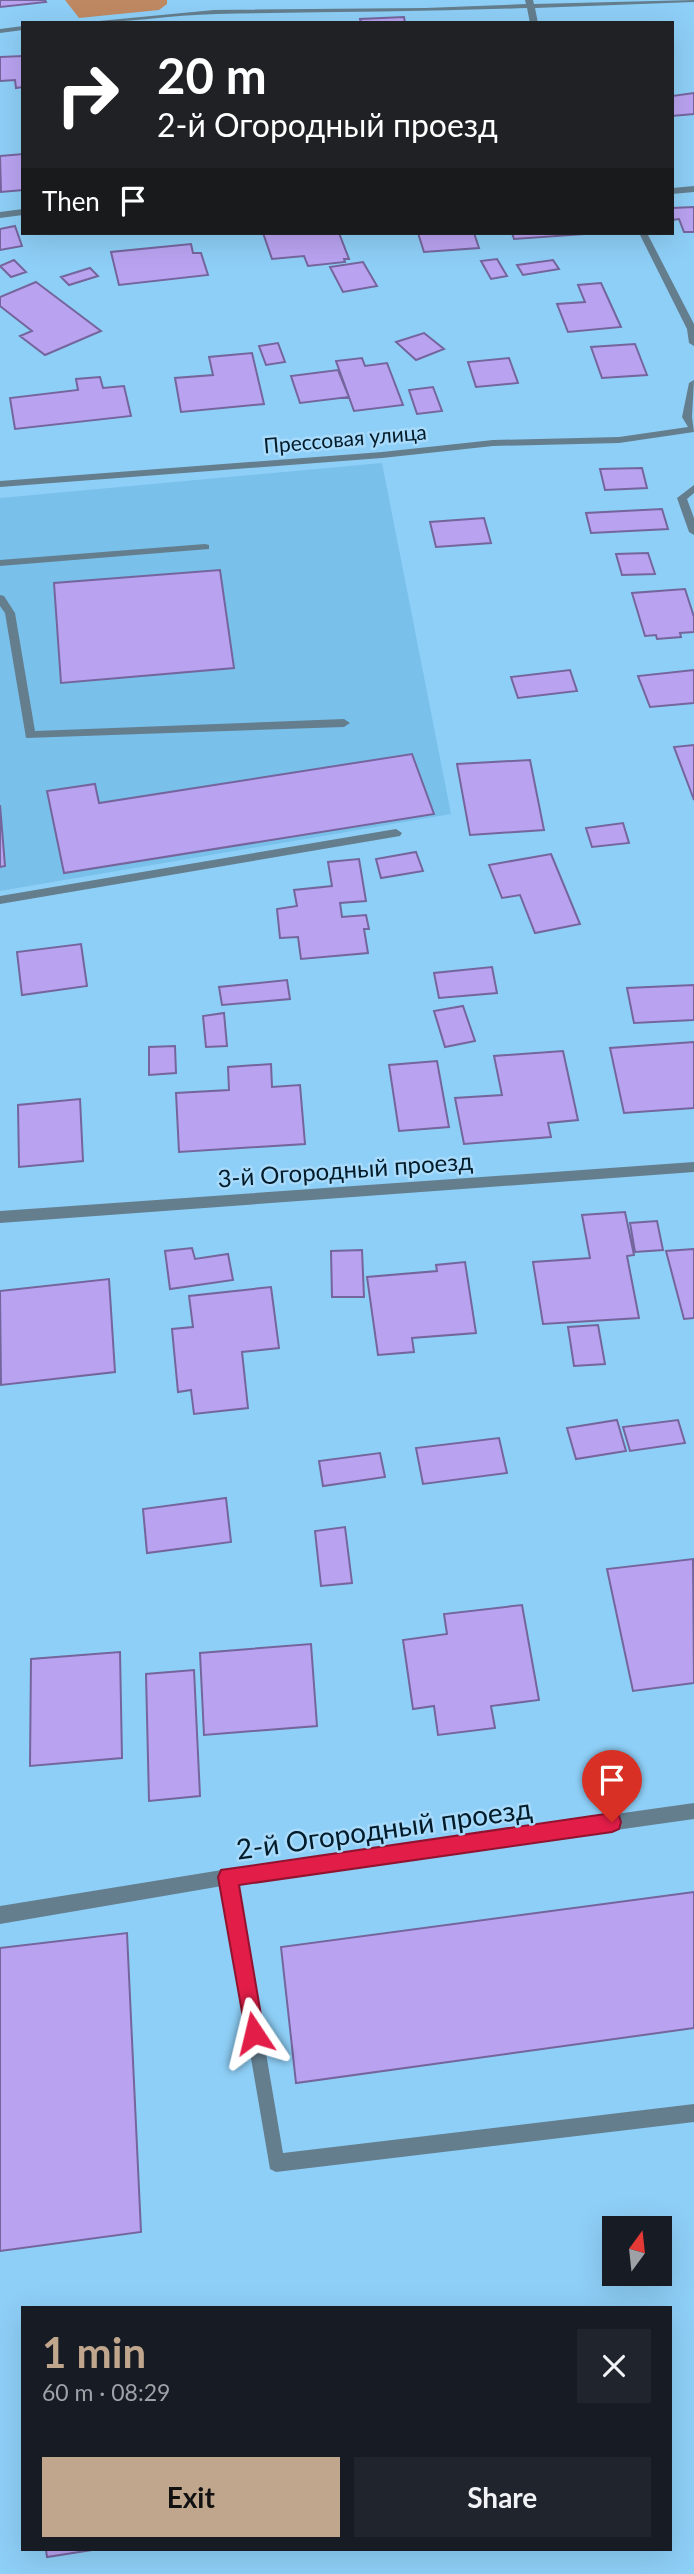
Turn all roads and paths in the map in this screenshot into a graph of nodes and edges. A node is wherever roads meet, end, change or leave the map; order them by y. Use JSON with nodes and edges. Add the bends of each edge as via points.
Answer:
{"nodes":[{"id":1,"x":184,"y":0,"type":"edge"},
{"id":2,"x":694,"y":0,"type":"edge"},
{"id":3,"x":529,"y":3,"type":"edge"},
{"id":4,"x":188,"y":13,"type":"junction"},
{"id":5,"x":103,"y":21,"type":"edge"},
{"id":6,"x":534,"y":21,"type":"edge"},
{"id":7,"x":21,"y":28,"type":"edge"},
{"id":8,"x":0,"y":31,"type":"edge"},
{"id":9,"x":694,"y":189,"type":"edge"},
{"id":10,"x":674,"y":191,"type":"edge"},
{"id":11,"x":21,"y":212,"type":"edge"},
{"id":12,"x":0,"y":215,"type":"edge"},
{"id":13,"x":644,"y":235,"type":"edge"},
{"id":14,"x":694,"y":343,"type":"edge"},
{"id":15,"x":694,"y":383,"type":"edge"},
{"id":16,"x":694,"y":429,"type":"edge"},
{"id":17,"x":0,"y":484,"type":"edge"},
{"id":18,"x":694,"y":488,"type":"edge"},
{"id":19,"x":694,"y":533,"type":"edge"},
{"id":20,"x":205,"y":547,"type":"dead end"},
{"id":21,"x":0,"y":563,"type":"edge"},
{"id":22,"x":0,"y":598,"type":"edge"},
{"id":23,"x":344,"y":723,"type":"dead end"},
{"id":24,"x":396,"y":833,"type":"dead end"},
{"id":25,"x":0,"y":900,"type":"edge"},
{"id":26,"x":694,"y":1167,"type":"edge"},
{"id":27,"x":0,"y":1217,"type":"edge"},
{"id":28,"x":694,"y":1811,"type":"edge"},
{"id":29,"x":228,"y":1877,"type":"junction"},
{"id":30,"x":0,"y":1915,"type":"edge"},
{"id":31,"x":694,"y":2113,"type":"edge"}],
"edges":[{"from":1,"to":4,"type":"street"},
{"from":2,"to":3,"type":"street"},
{"from":3,"to":4,"type":"street"},
{"from":3,"to":6,"type":"street"},
{"from":4,"to":5,"type":"street"},
{"from":7,"to":8,"type":"street"},
{"from":9,"to":10,"type":"street"},
{"from":11,"to":12,"type":"street"},
{"from":13,"to":14,"type":"street","via":[[692,329]]},
{"from":15,"to":16,"type":"street","via":[[687,417]]},
{"from":16,"to":17,"type":"street","name":"Прессовая улица","via":[[619,440],[493,443]]},
{"from":18,"to":19,"type":"street","via":[[682,498]]},
{"from":20,"to":21,"type":"street"},
{"from":22,"to":23,"type":"street","via":[[10,613],[30,735]]},
{"from":24,"to":25,"type":"street"},
{"from":26,"to":27,"type":"street","name":"3-й Огородный проезд"},
{"from":28,"to":29,"type":"street","name":"2-й Огородный проезд"},
{"from":29,"to":30,"type":"street","name":"2-й Огородный проезд"},
{"from":29,"to":31,"type":"street","via":[[276,2163]]}]}
